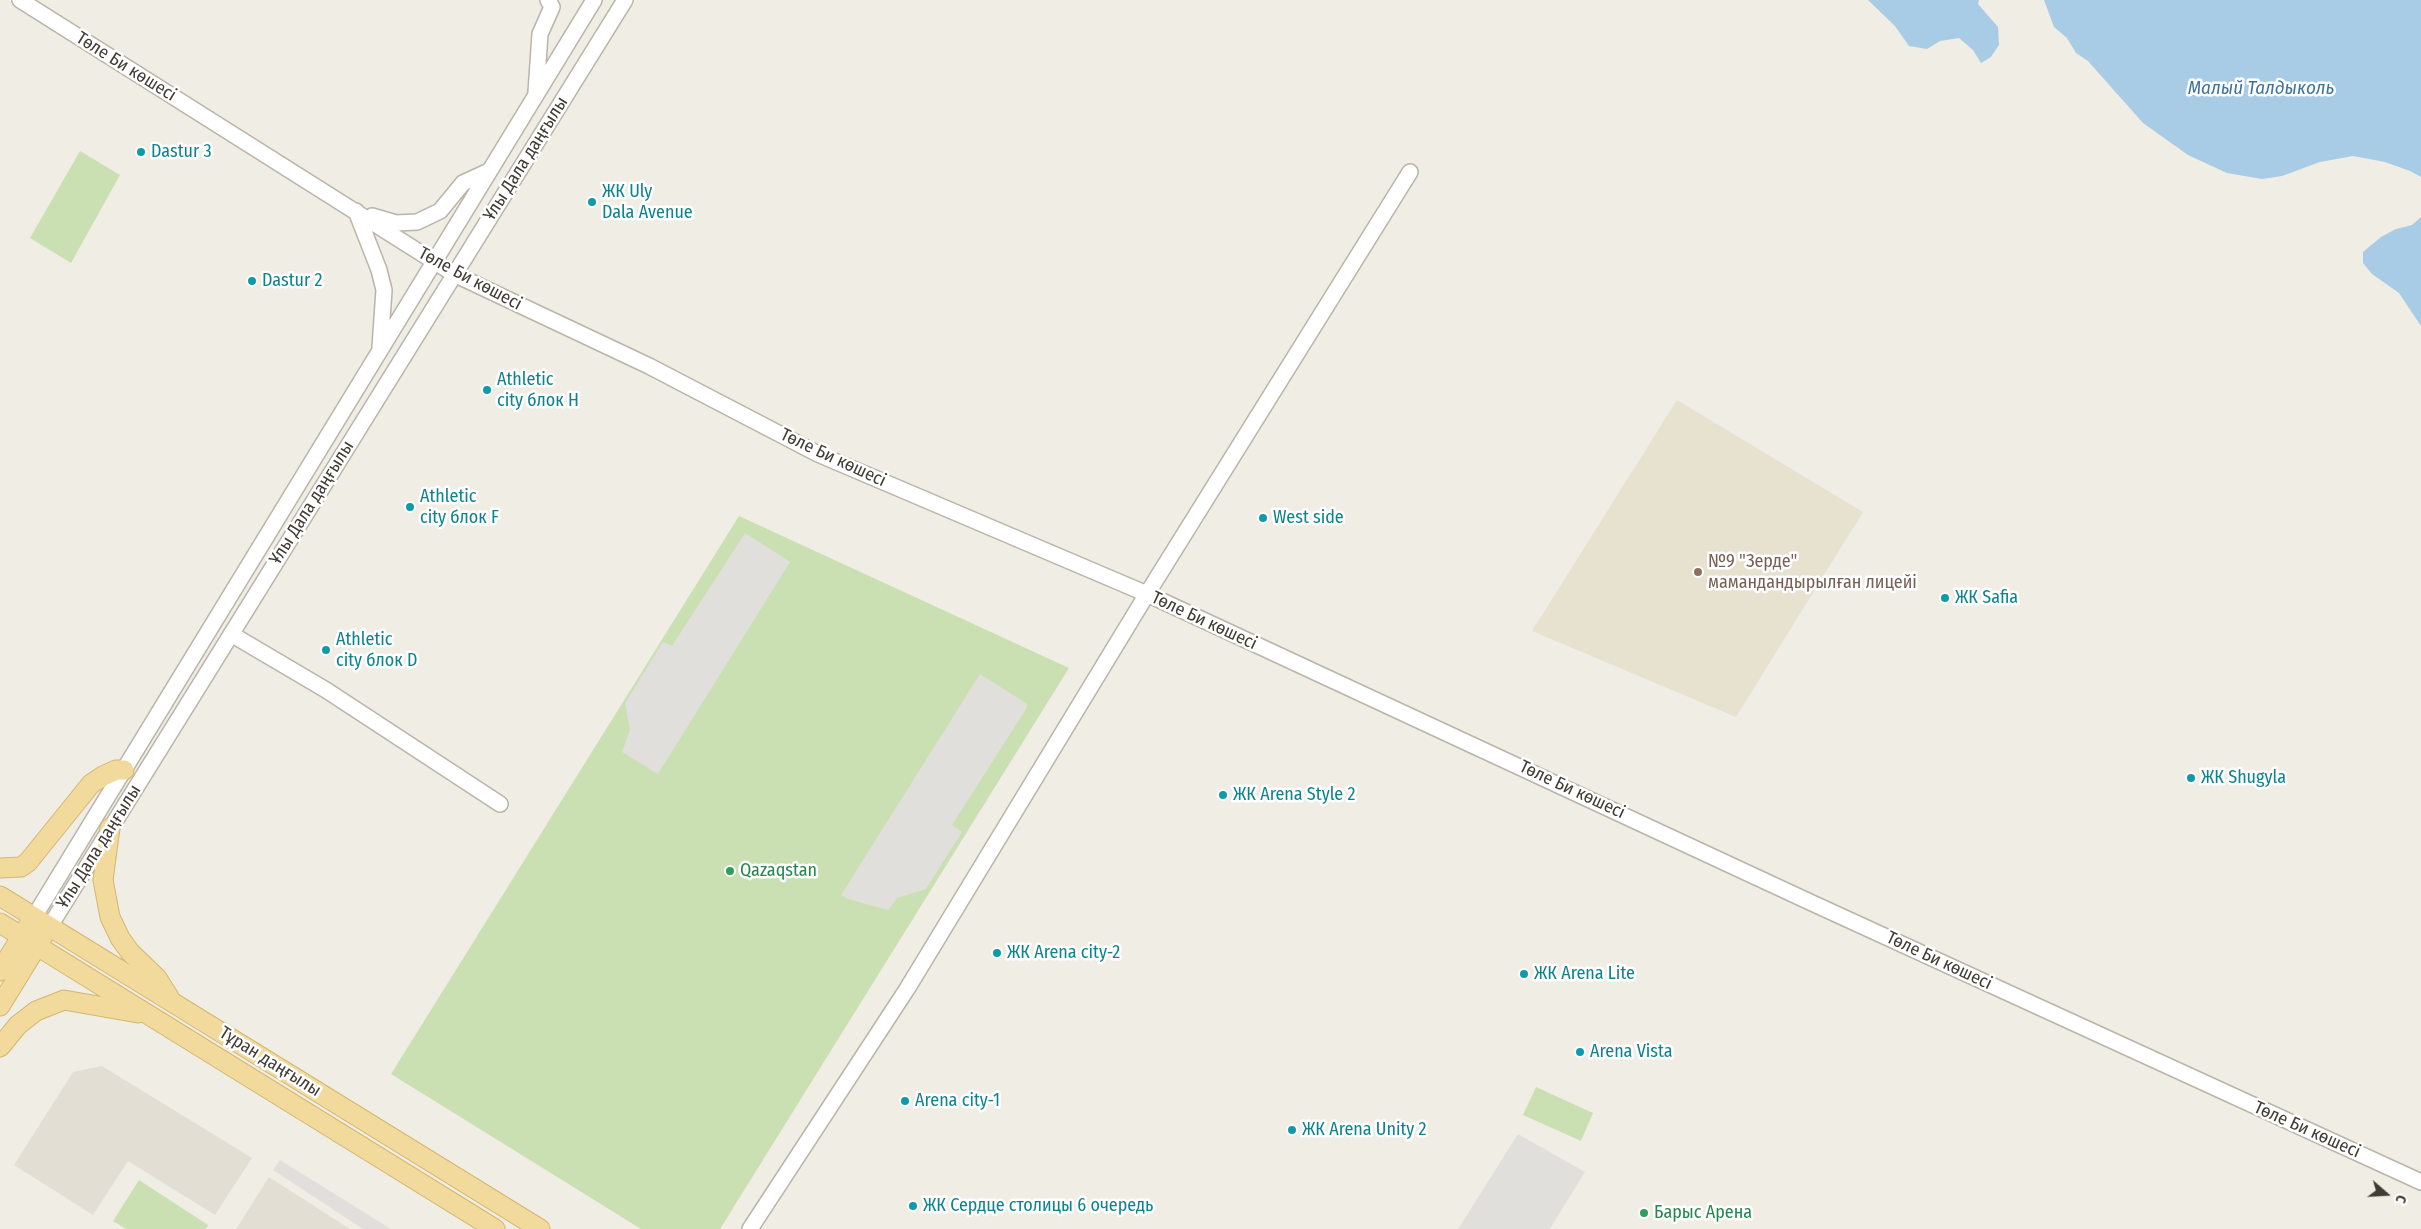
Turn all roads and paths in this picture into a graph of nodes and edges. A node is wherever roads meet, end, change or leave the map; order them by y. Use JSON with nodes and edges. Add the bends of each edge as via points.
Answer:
{"nodes":[{"id":1,"x":20,"y":0,"type":"edge"},
{"id":2,"x":594,"y":0,"type":"edge"},
{"id":3,"x":625,"y":0,"type":"edge"},
{"id":4,"x":552,"y":2,"type":"edge"},
{"id":5,"x":536,"y":95,"type":"junction"},
{"id":6,"x":489,"y":171,"type":"junction"},
{"id":7,"x":1410,"y":172,"type":"dead end"},
{"id":8,"x":356,"y":211,"type":"junction"},
{"id":9,"x":434,"y":262,"type":"junction"},
{"id":10,"x":454,"y":274,"type":"junction"},
{"id":11,"x":379,"y":352,"type":"junction"},
{"id":12,"x":1146,"y":594,"type":"junction"},
{"id":13,"x":231,"y":634,"type":"junction"},
{"id":14,"x":124,"y":770,"type":"junction"},
{"id":15,"x":500,"y":804,"type":"dead end"},
{"id":16,"x":110,"y":828,"type":"junction"},
{"id":17,"x":0,"y":868,"type":"edge"},
{"id":18,"x":0,"y":896,"type":"edge"},
{"id":19,"x":42,"y":922,"type":"junction"},
{"id":20,"x":0,"y":923,"type":"edge"},
{"id":21,"x":30,"y":941,"type":"junction"},
{"id":22,"x":0,"y":971,"type":"edge"},
{"id":23,"x":173,"y":1002,"type":"junction"},
{"id":24,"x":0,"y":1006,"type":"edge"},
{"id":25,"x":151,"y":1016,"type":"junction"},
{"id":26,"x":0,"y":1047,"type":"edge"},
{"id":27,"x":2421,"y":1182,"type":"edge"},
{"id":28,"x":495,"y":1229,"type":"edge"},
{"id":29,"x":540,"y":1229,"type":"edge"},
{"id":30,"x":750,"y":1229,"type":"edge"}],
"edges":[{"from":1,"to":8,"type":"street","name":"Төле Би көшесі"},
{"from":2,"to":5,"type":"street","name":"Ұлы Дала даңғылы"},
{"from":3,"to":10,"type":"street","name":"Ұлы Дала даңғылы"},
{"from":4,"to":5,"type":"street","via":[[540,34]]},
{"from":5,"to":6,"type":"street","name":"Ұлы Дала даңғылы"},
{"from":6,"to":8,"type":"street","via":[[463,183],[440,210],[417,222],[396,223]]},
{"from":6,"to":9,"type":"street","name":"Ұлы Дала даңғылы"},
{"from":7,"to":12,"type":"street"},
{"from":8,"to":9,"type":"street","name":"Төле Би көшесі"},
{"from":8,"to":11,"type":"street","via":[[380,270],[384,290]]},
{"from":9,"to":10,"type":"street","name":"Төле Би көшесі"},
{"from":9,"to":11,"type":"street","name":"Ұлы Дала даңғылы"},
{"from":10,"to":12,"type":"street","name":"Төле Би көшесі","via":[[649,366],[818,454]]},
{"from":10,"to":13,"type":"street","name":"Ұлы Дала даңғылы"},
{"from":11,"to":14,"type":"street","name":"Ұлы Дала даңғылы"},
{"from":12,"to":27,"type":"street","name":"Төле Би көшесі"},
{"from":12,"to":30,"type":"street","via":[[907,989]]},
{"from":13,"to":15,"type":"street","via":[[326,690]]},
{"from":13,"to":16,"type":"street","name":"Ұлы Дала даңғылы"},
{"from":14,"to":17,"type":"main road","via":[[102,776],[92,784],[28,862],[21,867]]},
{"from":14,"to":19,"type":"street","name":"Ұлы Дала даңғылы"},
{"from":16,"to":19,"type":"street","name":"Ұлы Дала даңғылы"},
{"from":16,"to":23,"type":"main road","via":[[103,880],[110,917],[125,945],[157,978]]},
{"from":18,"to":19,"type":"main road","name":"Тұран даңғылы"},
{"from":19,"to":21,"type":"main road","name":"Ұлы Дала даңғылы"},
{"from":19,"to":23,"type":"main road","name":"Тұран даңғылы"},
{"from":20,"to":21,"type":"main road","name":"Тұран даңғылы"},
{"from":21,"to":22,"type":"main road","name":"Ұлы Дала даңғылы"},
{"from":21,"to":24,"type":"main road","name":"Ұлы Дала даңғылы"},
{"from":21,"to":25,"type":"main road","name":"Тұран даңғылы"},
{"from":23,"to":29,"type":"main road","name":"Тұран даңғылы"},
{"from":25,"to":26,"type":"main road","via":[[64,1000],[36,1011],[18,1025]]},
{"from":25,"to":28,"type":"main road","name":"Тұран даңғылы"}]}
